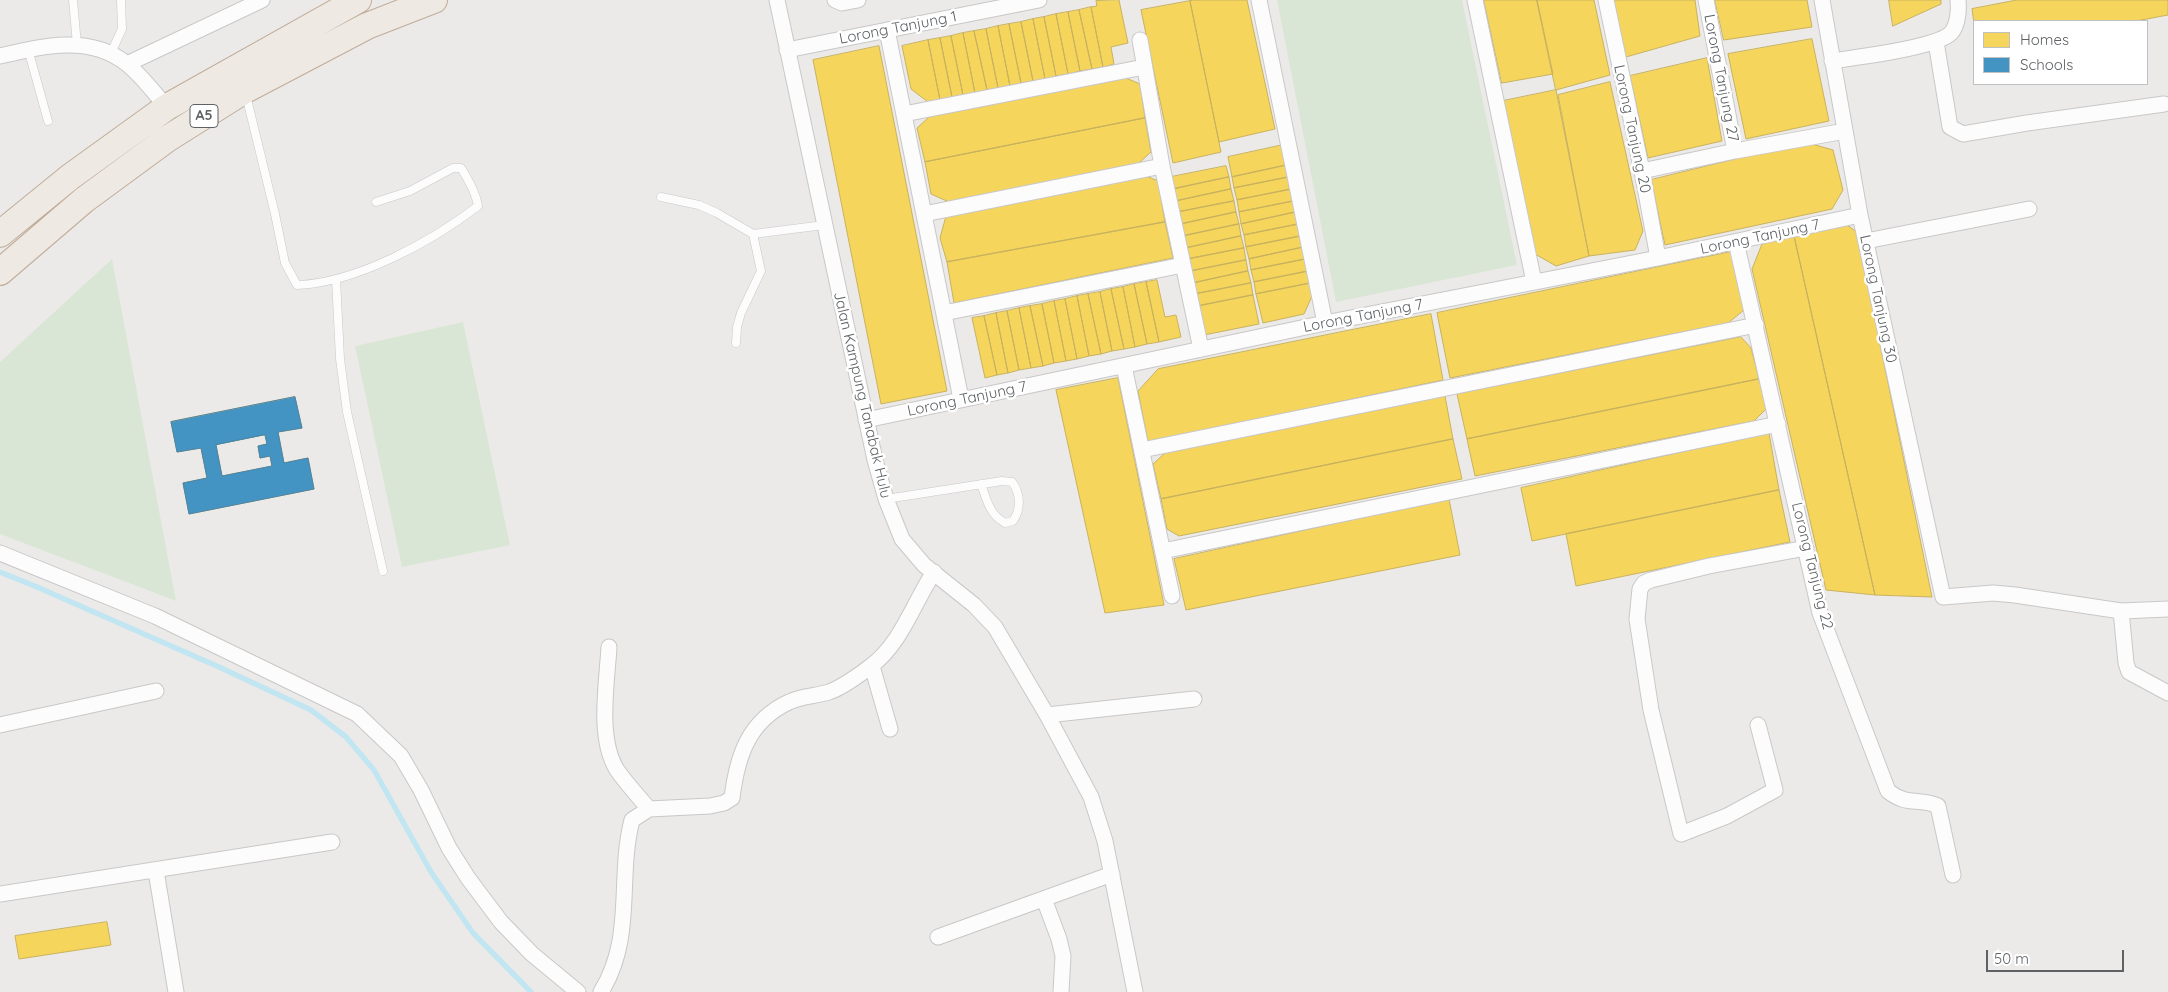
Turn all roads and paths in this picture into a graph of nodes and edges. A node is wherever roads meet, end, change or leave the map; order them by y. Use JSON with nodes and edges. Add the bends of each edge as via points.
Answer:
{"nodes":[{"id":1,"x":73,"y":0,"type":"edge"},
{"id":2,"x":120,"y":0,"type":"edge"},
{"id":3,"x":262,"y":0,"type":"edge"},
{"id":4,"x":358,"y":0,"type":"edge"},
{"id":5,"x":434,"y":0,"type":"edge"},
{"id":6,"x":777,"y":0,"type":"edge"},
{"id":7,"x":835,"y":0,"type":"edge"},
{"id":8,"x":858,"y":0,"type":"edge"},
{"id":9,"x":1039,"y":0,"type":"edge"},
{"id":10,"x":1259,"y":0,"type":"edge"},
{"id":11,"x":1475,"y":0,"type":"edge"},
{"id":12,"x":1606,"y":0,"type":"edge"},
{"id":13,"x":1706,"y":0,"type":"edge"},
{"id":14,"x":1822,"y":0,"type":"edge"},
{"id":15,"x":1962,"y":1,"type":"edge"},
{"id":16,"x":1000,"y":4,"type":"edge"},
{"id":17,"x":887,"y":30,"type":"junction"},
{"id":18,"x":1140,"y":40,"type":"dead end"},
{"id":19,"x":1936,"y":42,"type":"junction"},
{"id":20,"x":77,"y":45,"type":"junction"},
{"id":21,"x":28,"y":49,"type":"junction"},
{"id":22,"x":787,"y":50,"type":"junction"},
{"id":23,"x":110,"y":54,"type":"junction"},
{"id":24,"x":0,"y":56,"type":"edge"},
{"id":25,"x":1832,"y":61,"type":"junction"},
{"id":26,"x":127,"y":64,"type":"junction"},
{"id":27,"x":1144,"y":67,"type":"junction"},
{"id":28,"x":245,"y":90,"type":"junction"},
{"id":29,"x":2164,"y":104,"type":"dead end"},
{"id":30,"x":167,"y":107,"type":"junction"},
{"id":31,"x":904,"y":114,"type":"junction"},
{"id":32,"x":48,"y":121,"type":"dead end"},
{"id":33,"x":1845,"y":131,"type":"junction"},
{"id":34,"x":1735,"y":151,"type":"junction"},
{"id":35,"x":1162,"y":166,"type":"junction"},
{"id":36,"x":1642,"y":171,"type":"junction"},
{"id":37,"x":661,"y":197,"type":"dead end"},
{"id":38,"x":376,"y":202,"type":"dead end"},
{"id":39,"x":2029,"y":209,"type":"dead end"},
{"id":40,"x":924,"y":214,"type":"junction"},
{"id":41,"x":1860,"y":215,"type":"junction"},
{"id":42,"x":824,"y":225,"type":"junction"},
{"id":43,"x":0,"y":234,"type":"edge"},
{"id":44,"x":753,"y":234,"type":"junction"},
{"id":45,"x":1866,"y":241,"type":"junction"},
{"id":46,"x":1736,"y":242,"type":"junction"},
{"id":47,"x":1658,"y":258,"type":"junction"},
{"id":48,"x":1183,"y":265,"type":"junction"},
{"id":49,"x":0,"y":272,"type":"edge"},
{"id":50,"x":336,"y":279,"type":"junction"},
{"id":51,"x":1534,"y":282,"type":"junction"},
{"id":52,"x":944,"y":313,"type":"junction"},
{"id":53,"x":1325,"y":323,"type":"junction"},
{"id":54,"x":1756,"y":325,"type":"junction"},
{"id":55,"x":736,"y":343,"type":"dead end"},
{"id":56,"x":1201,"y":349,"type":"junction"},
{"id":57,"x":1124,"y":366,"type":"junction"},
{"id":58,"x":962,"y":399,"type":"junction"},
{"id":59,"x":866,"y":420,"type":"junction"},
{"id":60,"x":1778,"y":424,"type":"junction"},
{"id":61,"x":1142,"y":450,"type":"junction"},
{"id":62,"x":981,"y":484,"type":"junction"},
{"id":63,"x":886,"y":499,"type":"junction"},
{"id":64,"x":1806,"y":548,"type":"junction"},
{"id":65,"x":1162,"y":551,"type":"junction"},
{"id":66,"x":0,"y":553,"type":"edge"},
{"id":67,"x":383,"y":571,"type":"dead end"},
{"id":68,"x":934,"y":572,"type":"junction"},
{"id":69,"x":1172,"y":596,"type":"dead end"},
{"id":70,"x":2168,"y":609,"type":"edge"},
{"id":71,"x":2121,"y":612,"type":"junction"},
{"id":72,"x":609,"y":647,"type":"dead end"},
{"id":73,"x":872,"y":666,"type":"junction"},
{"id":74,"x":156,"y":691,"type":"dead end"},
{"id":75,"x":2168,"y":693,"type":"edge"},
{"id":76,"x":1194,"y":699,"type":"dead end"},
{"id":77,"x":1047,"y":715,"type":"junction"},
{"id":78,"x":0,"y":725,"type":"edge"},
{"id":79,"x":1758,"y":725,"type":"dead end"},
{"id":80,"x":890,"y":729,"type":"dead end"},
{"id":81,"x":649,"y":809,"type":"junction"},
{"id":82,"x":332,"y":842,"type":"dead end"},
{"id":83,"x":156,"y":871,"type":"junction"},
{"id":84,"x":1112,"y":874,"type":"junction"},
{"id":85,"x":1953,"y":875,"type":"dead end"},
{"id":86,"x":0,"y":894,"type":"edge"},
{"id":87,"x":1044,"y":899,"type":"junction"},
{"id":88,"x":938,"y":937,"type":"dead end"},
{"id":89,"x":176,"y":992,"type":"edge"},
{"id":90,"x":578,"y":992,"type":"edge"},
{"id":91,"x":602,"y":992,"type":"edge"},
{"id":92,"x":1061,"y":992,"type":"edge"},
{"id":93,"x":1135,"y":992,"type":"edge"}],
"edges":[{"from":1,"to":20,"type":"lane"},
{"from":2,"to":23,"type":"lane","via":[[122,29]]},
{"from":3,"to":26,"type":"street"},
{"from":4,"to":30,"type":"highway","number":"A5"},
{"from":5,"to":28,"type":"highway","number":"A5","via":[[367,26]]},
{"from":6,"to":22,"type":"street","name":"Jalan Kampung Tanabak Hulu"},
{"from":7,"to":8,"type":"street","via":[[842,3]]},
{"from":9,"to":16,"type":"street","name":"Lorong Tanjung 1"},
{"from":10,"to":53,"type":"street"},
{"from":11,"to":51,"type":"street"},
{"from":12,"to":36,"type":"street","name":"Lorong Tanjung 20"},
{"from":13,"to":34,"type":"street","name":"Lorong Tanjung 27"},
{"from":14,"to":25,"type":"street","name":"Lorong Tanjung 30"},
{"from":15,"to":19,"type":"street","via":[[1952,32]]},
{"from":16,"to":17,"type":"street","name":"Lorong Tanjung 1"},
{"from":17,"to":22,"type":"street","name":"Lorong Tanjung 1"},
{"from":17,"to":31,"type":"street"},
{"from":18,"to":27,"type":"street"},
{"from":19,"to":25,"type":"street"},
{"from":19,"to":29,"type":"street","via":[[1950,127],[1963,134]]},
{"from":20,"to":21,"type":"street"},
{"from":20,"to":23,"type":"street"},
{"from":21,"to":24,"type":"street"},
{"from":21,"to":32,"type":"lane"},
{"from":22,"to":42,"type":"street","name":"Jalan Kampung Tanabak Hulu"},
{"from":23,"to":26,"type":"street"},
{"from":25,"to":33,"type":"street","name":"Lorong Tanjung 30"},
{"from":26,"to":30,"type":"street"},
{"from":27,"to":31,"type":"street"},
{"from":27,"to":35,"type":"street"},
{"from":28,"to":49,"type":"highway","number":"A5","via":[[166,140],[84,200]]},
{"from":28,"to":50,"type":"lane","via":[[285,263],[297,285]]},
{"from":30,"to":43,"type":"highway","number":"A5","via":[[70,177]]},
{"from":31,"to":40,"type":"street"},
{"from":33,"to":34,"type":"street"},
{"from":33,"to":41,"type":"street","name":"Lorong Tanjung 30"},
{"from":34,"to":36,"type":"street","name":"Lorong Tanjung 27"},
{"from":35,"to":40,"type":"street"},
{"from":35,"to":48,"type":"street"},
{"from":36,"to":47,"type":"street","name":"Lorong Tanjung 20"},
{"from":37,"to":44,"type":"lane","via":[[699,205]]},
{"from":38,"to":50,"type":"lane","via":[[410,191],[453,168],[461,168],[478,206],[400,255]]},
{"from":39,"to":45,"type":"street"},
{"from":40,"to":52,"type":"street"},
{"from":41,"to":45,"type":"street","name":"Lorong Tanjung 30"},
{"from":41,"to":46,"type":"street","name":"Lorong Tanjung 7"},
{"from":42,"to":44,"type":"lane"},
{"from":42,"to":59,"type":"street","name":"Jalan Kampung Tanabak Hulu"},
{"from":44,"to":55,"type":"lane","via":[[761,271],[741,313]]},
{"from":45,"to":71,"type":"street","name":"Lorong Tanjung 30","via":[[1942,597],[1993,593]]},
{"from":46,"to":47,"type":"street","name":"Lorong Tanjung 7"},
{"from":46,"to":54,"type":"street","name":"Lorong Tanjung 22"},
{"from":47,"to":51,"type":"street","name":"Lorong Tanjung 7"},
{"from":48,"to":52,"type":"street"},
{"from":48,"to":56,"type":"street"},
{"from":50,"to":67,"type":"lane","via":[[340,358],[347,412]]},
{"from":51,"to":53,"type":"street","name":"Lorong Tanjung 7"},
{"from":52,"to":58,"type":"street"},
{"from":53,"to":56,"type":"street","name":"Lorong Tanjung 7"},
{"from":54,"to":60,"type":"street","name":"Lorong Tanjung 22"},
{"from":54,"to":61,"type":"street"},
{"from":56,"to":57,"type":"street","name":"Lorong Tanjung 7"},
{"from":57,"to":58,"type":"street","name":"Lorong Tanjung 7"},
{"from":57,"to":61,"type":"street"},
{"from":58,"to":59,"type":"street","name":"Lorong Tanjung 7"},
{"from":59,"to":63,"type":"street","name":"Jalan Kampung Tanabak Hulu"},
{"from":60,"to":64,"type":"street","name":"Lorong Tanjung 22"},
{"from":60,"to":65,"type":"street"},
{"from":61,"to":65,"type":"street"},
{"from":62,"to":62,"type":"lane","via":[[1002,480],[1012,482],[1019,498],[1018,514],[1013,521],[1005,523],[998,519],[990,509]]},
{"from":62,"to":63,"type":"lane"},
{"from":63,"to":68,"type":"street","name":"Jalan Kampung Tanabak Hulu","via":[[902,539]]},
{"from":64,"to":79,"type":"street","via":[[1651,580],[1640,589],[1637,614],[1651,710],[1681,834],[1727,816],[1775,790]]},
{"from":64,"to":85,"type":"street","name":"Lorong Tanjung 22","via":[[1820,610],[1888,791],[1898,799],[1938,806]]},
{"from":65,"to":69,"type":"street"},
{"from":66,"to":90,"type":"street","via":[[155,616],[357,714],[401,756],[449,848],[501,922],[532,954]]},
{"from":68,"to":73,"type":"street","via":[[889,648]]},
{"from":68,"to":77,"type":"street","name":"Jalan Kampung Tanabak Hulu","via":[[995,627]]},
{"from":70,"to":71,"type":"street"},
{"from":71,"to":75,"type":"street","via":[[2129,672]]},
{"from":72,"to":81,"type":"street","via":[[608,748],[617,769]]},
{"from":73,"to":80,"type":"street"},
{"from":73,"to":81,"type":"street","via":[[831,691],[790,701],[772,712],[744,745],[732,798],[710,806]]},
{"from":74,"to":78,"type":"street"},
{"from":76,"to":77,"type":"street"},
{"from":77,"to":84,"type":"street","name":"Jalan Kampung Tanabak Hulu","via":[[1091,797]]},
{"from":81,"to":91,"type":"street","via":[[632,820],[630,826],[624,925],[608,982]]},
{"from":82,"to":83,"type":"street"},
{"from":83,"to":86,"type":"street"},
{"from":83,"to":89,"type":"street"},
{"from":84,"to":87,"type":"street"},
{"from":84,"to":93,"type":"street","name":"Jalan Kampung Tanabak Hulu"},
{"from":87,"to":88,"type":"street"},
{"from":87,"to":92,"type":"street","via":[[1063,956]]}]}
